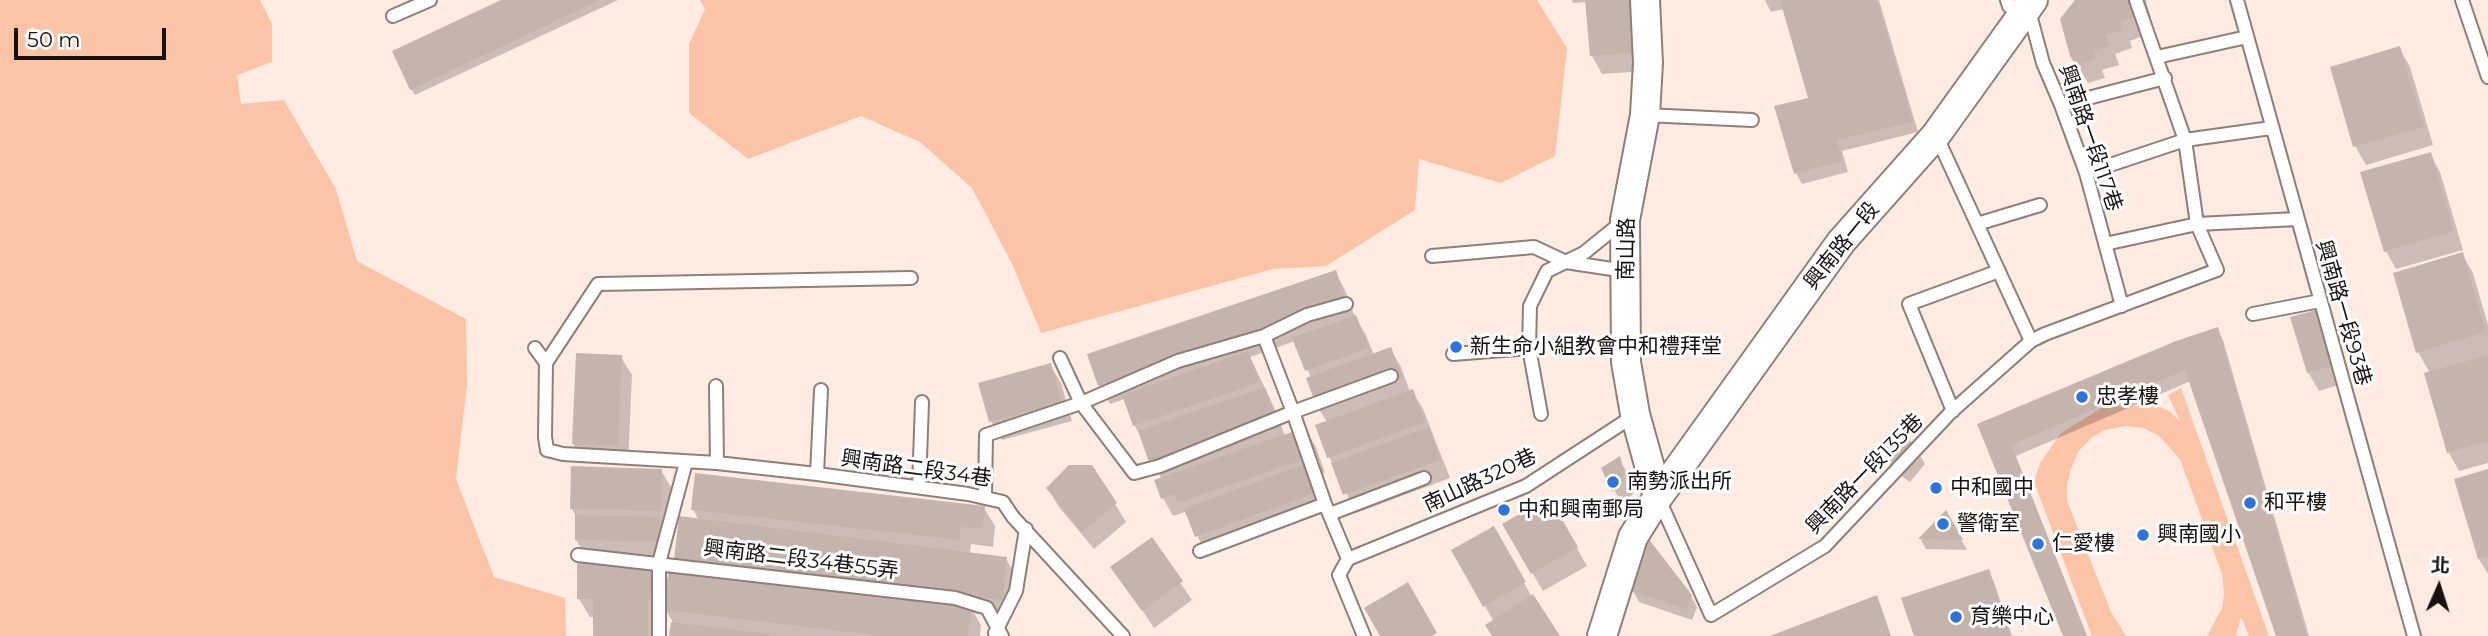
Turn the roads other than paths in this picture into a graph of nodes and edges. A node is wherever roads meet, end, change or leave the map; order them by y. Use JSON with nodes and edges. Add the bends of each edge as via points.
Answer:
{"nodes":[{"id":1,"x":430,"y":0,"type":"edge"},
{"id":2,"x":1645,"y":0,"type":"edge"},
{"id":3,"x":2136,"y":0,"type":"edge"},
{"id":4,"x":2236,"y":0,"type":"edge"},
{"id":5,"x":2462,"y":0,"type":"edge"},
{"id":6,"x":2023,"y":2,"type":"edge"},
{"id":7,"x":393,"y":16,"type":"dead end"},
{"id":8,"x":2247,"y":37,"type":"junction"},
{"id":9,"x":2157,"y":57,"type":"junction"},
{"id":10,"x":2487,"y":70,"type":"edge"},
{"id":11,"x":2165,"y":78,"type":"junction"},
{"id":12,"x":2062,"y":104,"type":"junction"},
{"id":13,"x":1645,"y":116,"type":"junction"},
{"id":14,"x":1752,"y":120,"type":"dead end"},
{"id":15,"x":2271,"y":128,"type":"junction"},
{"id":16,"x":1936,"y":135,"type":"junction"},
{"id":17,"x":2185,"y":140,"type":"junction"},
{"id":18,"x":2086,"y":173,"type":"junction"},
{"id":19,"x":2040,"y":205,"type":"dead end"},
{"id":20,"x":2297,"y":219,"type":"junction"},
{"id":21,"x":1625,"y":220,"type":"junction"},
{"id":22,"x":1977,"y":224,"type":"junction"},
{"id":23,"x":2197,"y":224,"type":"junction"},
{"id":24,"x":2105,"y":244,"type":"junction"},
{"id":25,"x":1432,"y":256,"type":"dead end"},
{"id":26,"x":1566,"y":262,"type":"junction"},
{"id":27,"x":1625,"y":271,"type":"junction"},
{"id":28,"x":1999,"y":271,"type":"junction"},
{"id":29,"x":911,"y":278,"type":"dead end"},
{"id":30,"x":2319,"y":300,"type":"junction"},
{"id":31,"x":1346,"y":303,"type":"dead end"},
{"id":32,"x":2122,"y":306,"type":"junction"},
{"id":33,"x":2253,"y":314,"type":"dead end"},
{"id":34,"x":1264,"y":336,"type":"junction"},
{"id":35,"x":2031,"y":341,"type":"junction"},
{"id":36,"x":535,"y":348,"type":"dead end"},
{"id":37,"x":1529,"y":348,"type":"junction"},
{"id":38,"x":1452,"y":354,"type":"dead end"},
{"id":39,"x":1060,"y":358,"type":"dead end"},
{"id":40,"x":546,"y":363,"type":"junction"},
{"id":41,"x":1391,"y":376,"type":"dead end"},
{"id":42,"x":716,"y":386,"type":"dead end"},
{"id":43,"x":821,"y":390,"type":"dead end"},
{"id":44,"x":922,"y":402,"type":"dead end"},
{"id":45,"x":1081,"y":403,"type":"junction"},
{"id":46,"x":1953,"y":411,"type":"junction"},
{"id":47,"x":1293,"y":412,"type":"junction"},
{"id":48,"x":1541,"y":414,"type":"dead end"},
{"id":49,"x":1635,"y":414,"type":"junction"},
{"id":50,"x":686,"y":462,"type":"junction"},
{"id":51,"x":717,"y":463,"type":"junction"},
{"id":52,"x":817,"y":474,"type":"junction"},
{"id":53,"x":1424,"y":478,"type":"dead end"},
{"id":54,"x":919,"y":486,"type":"junction"},
{"id":55,"x":985,"y":497,"type":"junction"},
{"id":56,"x":1658,"y":497,"type":"junction"},
{"id":57,"x":1328,"y":509,"type":"junction"},
{"id":58,"x":1026,"y":529,"type":"junction"},
{"id":59,"x":1200,"y":551,"type":"dead end"},
{"id":60,"x":578,"y":555,"type":"dead end"},
{"id":61,"x":1348,"y":559,"type":"junction"},
{"id":62,"x":659,"y":563,"type":"junction"},
{"id":63,"x":998,"y":634,"type":"edge"},
{"id":64,"x":659,"y":636,"type":"edge"},
{"id":65,"x":1123,"y":636,"type":"edge"},
{"id":66,"x":1364,"y":636,"type":"edge"},
{"id":67,"x":1602,"y":636,"type":"edge"},
{"id":68,"x":2414,"y":636,"type":"edge"}],
"edges":[{"from":1,"to":7,"type":"lane"},
{"from":2,"to":13,"type":"street","name":"南山路"},
{"from":3,"to":9,"type":"lane"},
{"from":4,"to":8,"type":"lane","name":"興南路一段93巷"},
{"from":5,"to":10,"type":"lane"},
{"from":6,"to":12,"type":"lane","name":"興南路一段117巷"},
{"from":6,"to":16,"type":"street","name":"興南路一段"},
{"from":8,"to":9,"type":"lane"},
{"from":8,"to":15,"type":"lane","name":"興南路一段93巷"},
{"from":9,"to":11,"type":"lane"},
{"from":11,"to":12,"type":"lane"},
{"from":11,"to":17,"type":"lane"},
{"from":12,"to":18,"type":"lane","name":"興南路一段117巷"},
{"from":13,"to":14,"type":"lane"},
{"from":13,"to":21,"type":"street","name":"南山路"},
{"from":15,"to":17,"type":"lane"},
{"from":15,"to":20,"type":"lane","name":"興南路一段93巷"},
{"from":16,"to":22,"type":"lane"},
{"from":16,"to":56,"type":"street","name":"興南路一段","via":[[1841,242]]},
{"from":17,"to":18,"type":"lane"},
{"from":17,"to":23,"type":"lane"},
{"from":18,"to":24,"type":"lane","name":"興南路一段117巷"},
{"from":19,"to":22,"type":"lane"},
{"from":20,"to":23,"type":"lane"},
{"from":20,"to":30,"type":"lane","name":"興南路一段93巷"},
{"from":21,"to":26,"type":"lane"},
{"from":21,"to":27,"type":"street","name":"南山路"},
{"from":22,"to":28,"type":"lane"},
{"from":23,"to":24,"type":"lane"},
{"from":23,"to":32,"type":"lane","name":"興南路一段135巷","via":[[2217,270]]},
{"from":24,"to":32,"type":"lane","name":"興南路一段117巷"},
{"from":25,"to":26,"type":"lane","via":[[1534,247]]},
{"from":26,"to":27,"type":"lane"},
{"from":26,"to":37,"type":"lane","via":[[1547,271],[1530,306]]},
{"from":27,"to":49,"type":"street","name":"南山路","via":[[1626,362]]},
{"from":28,"to":35,"type":"lane"},
{"from":28,"to":46,"type":"lane","via":[[1909,304]]},
{"from":29,"to":40,"type":"lane","via":[[598,284]]},
{"from":30,"to":33,"type":"lane"},
{"from":30,"to":68,"type":"lane","name":"興南路一段93巷"},
{"from":31,"to":34,"type":"lane"},
{"from":32,"to":35,"type":"lane","name":"興南路一段135巷"},
{"from":34,"to":45,"type":"lane","via":[[1178,362]]},
{"from":34,"to":47,"type":"lane"},
{"from":35,"to":46,"type":"lane","name":"興南路一段135巷"},
{"from":36,"to":40,"type":"lane"},
{"from":37,"to":38,"type":"lane"},
{"from":37,"to":48,"type":"lane"},
{"from":39,"to":45,"type":"lane"},
{"from":40,"to":50,"type":"lane","name":"興南路二段34巷","via":[[547,450]]},
{"from":41,"to":47,"type":"lane"},
{"from":42,"to":51,"type":"lane"},
{"from":43,"to":52,"type":"lane"},
{"from":44,"to":54,"type":"lane"},
{"from":45,"to":47,"type":"lane","via":[[1134,473]]},
{"from":45,"to":55,"type":"lane","via":[[986,435]]},
{"from":46,"to":56,"type":"lane","name":"興南路一段135巷","via":[[1825,546],[1711,615]]},
{"from":47,"to":57,"type":"lane"},
{"from":49,"to":56,"type":"street","name":"南山路"},
{"from":49,"to":61,"type":"lane","name":"南山路320巷","via":[[1526,486]]},
{"from":50,"to":51,"type":"lane","name":"興南路二段34巷"},
{"from":50,"to":62,"type":"lane"},
{"from":51,"to":52,"type":"lane","name":"興南路二段34巷"},
{"from":52,"to":54,"type":"lane","name":"興南路二段34巷"},
{"from":53,"to":57,"type":"lane"},
{"from":54,"to":55,"type":"lane","name":"興南路二段34巷"},
{"from":55,"to":58,"type":"lane","name":"興南路二段34巷","via":[[1003,502]]},
{"from":56,"to":67,"type":"street","name":"興南路一段","via":[[1633,537]]},
{"from":57,"to":59,"type":"lane"},
{"from":57,"to":61,"type":"lane"},
{"from":58,"to":63,"type":"lane","via":[[1016,591]]},
{"from":58,"to":65,"type":"lane","name":"興南路二段34巷"},
{"from":60,"to":62,"type":"lane","name":"興南路二段34巷55弄"},
{"from":61,"to":66,"type":"lane","via":[[1339,575]]},
{"from":62,"to":63,"type":"lane","name":"興南路二段34巷55弄","via":[[955,598],[987,608]]},
{"from":62,"to":64,"type":"lane"}]}
